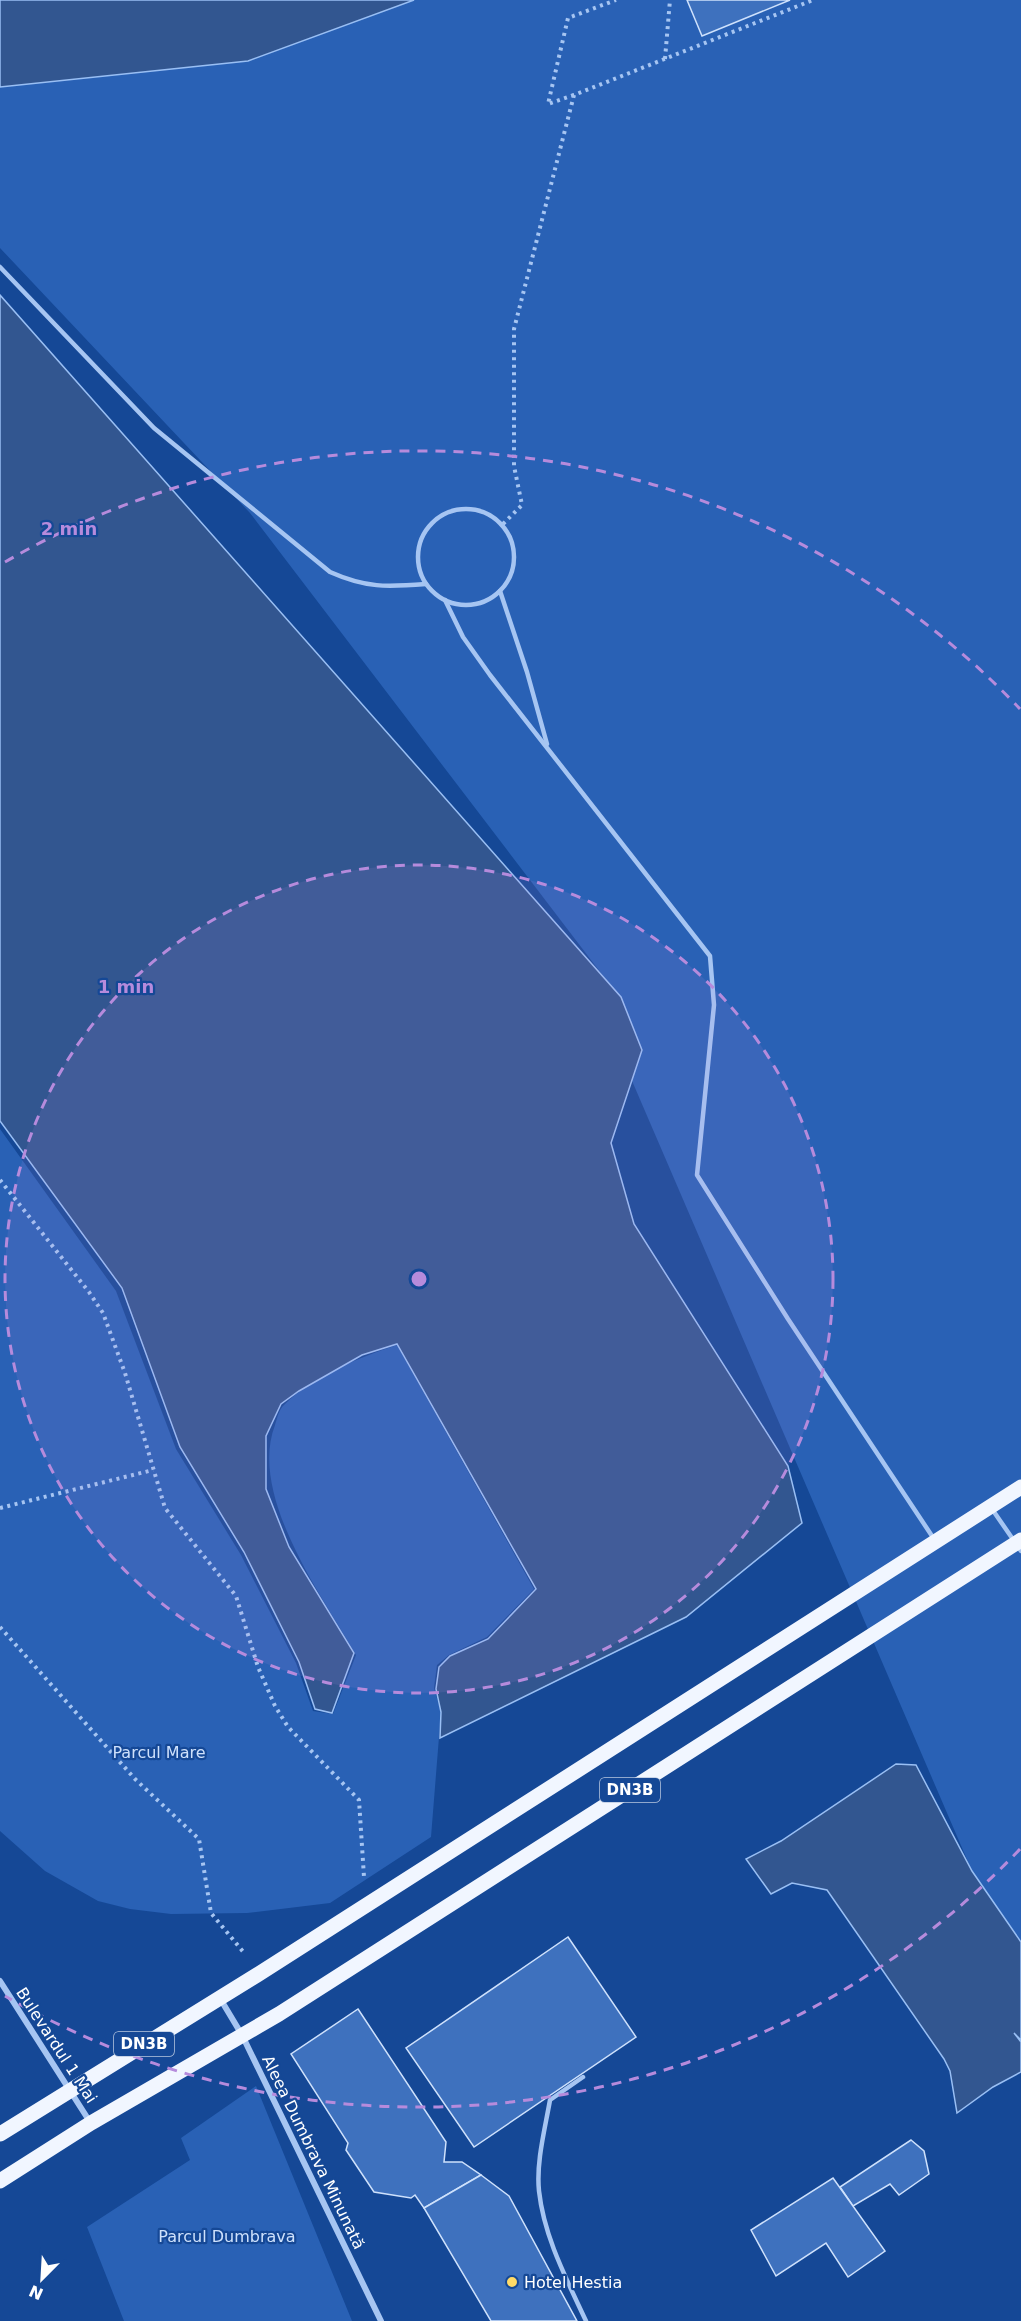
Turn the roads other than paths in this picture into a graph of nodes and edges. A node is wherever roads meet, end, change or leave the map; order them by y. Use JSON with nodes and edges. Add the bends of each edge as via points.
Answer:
{"nodes":[{"id":1,"x":0,"y":267,"type":"edge"},
{"id":2,"x":426,"y":584,"type":"junction"},
{"id":3,"x":500,"y":591,"type":"junction"},
{"id":4,"x":445,"y":600,"type":"junction"},
{"id":5,"x":548,"y":746,"type":"junction"},
{"id":6,"x":1021,"y":1487,"type":"edge"},
{"id":7,"x":990,"y":1507,"type":"junction"},
{"id":8,"x":936,"y":1542,"type":"junction"},
{"id":9,"x":1019,"y":1545,"type":"edge"},
{"id":10,"x":0,"y":1981,"type":"edge"},
{"id":11,"x":219,"y":1997,"type":"junction"},
{"id":12,"x":242,"y":2035,"type":"junction"},
{"id":13,"x":583,"y":2077,"type":"dead end"},
{"id":14,"x":70,"y":2091,"type":"junction"},
{"id":15,"x":91,"y":2123,"type":"junction"},
{"id":16,"x":0,"y":2134,"type":"edge"},
{"id":17,"x":0,"y":2181,"type":"edge"},
{"id":18,"x":381,"y":2321,"type":"edge"},
{"id":19,"x":586,"y":2321,"type":"edge"}],
"edges":[{"from":1,"to":2,"type":"lane","via":[[154,428],[330,572],[376,586]]},
{"from":2,"to":3,"type":"lane","via":[[419,570],[418,544],[431,521],[455,508],[481,509],[503,524],[515,547],[512,574]]},
{"from":2,"to":4,"type":"lane"},
{"from":3,"to":4,"type":"lane","via":[[493,599],[473,605]]},
{"from":3,"to":5,"type":"lane"},
{"from":4,"to":5,"type":"lane","via":[[463,637]]},
{"from":5,"to":8,"type":"lane","via":[[710,956],[714,1005],[697,1175]]},
{"from":6,"to":7,"type":"main road","number":"DN3B"},
{"from":7,"to":8,"type":"main road","number":"DN3B"},
{"from":7,"to":9,"type":"lane"},
{"from":8,"to":11,"type":"main road","number":"DN3B"},
{"from":9,"to":12,"type":"main road","number":"DN3B"},
{"from":10,"to":14,"type":"street","name":"Bulevardul 1 Mai"},
{"from":11,"to":12,"type":"street","name":"Aleea Dumbrava Minunată"},
{"from":11,"to":14,"type":"main road","number":"DN3B"},
{"from":12,"to":15,"type":"main road","number":"DN3B"},
{"from":12,"to":18,"type":"street","name":"Aleea Dumbrava Minunată"},
{"from":13,"to":19,"type":"lane","via":[[550,2100],[539,2191],[553,2250]]},
{"from":14,"to":15,"type":"street","name":"Bulevardul 1 Mai"},
{"from":14,"to":16,"type":"main road","number":"DN3B"},
{"from":15,"to":17,"type":"main road","number":"DN3B"}]}
